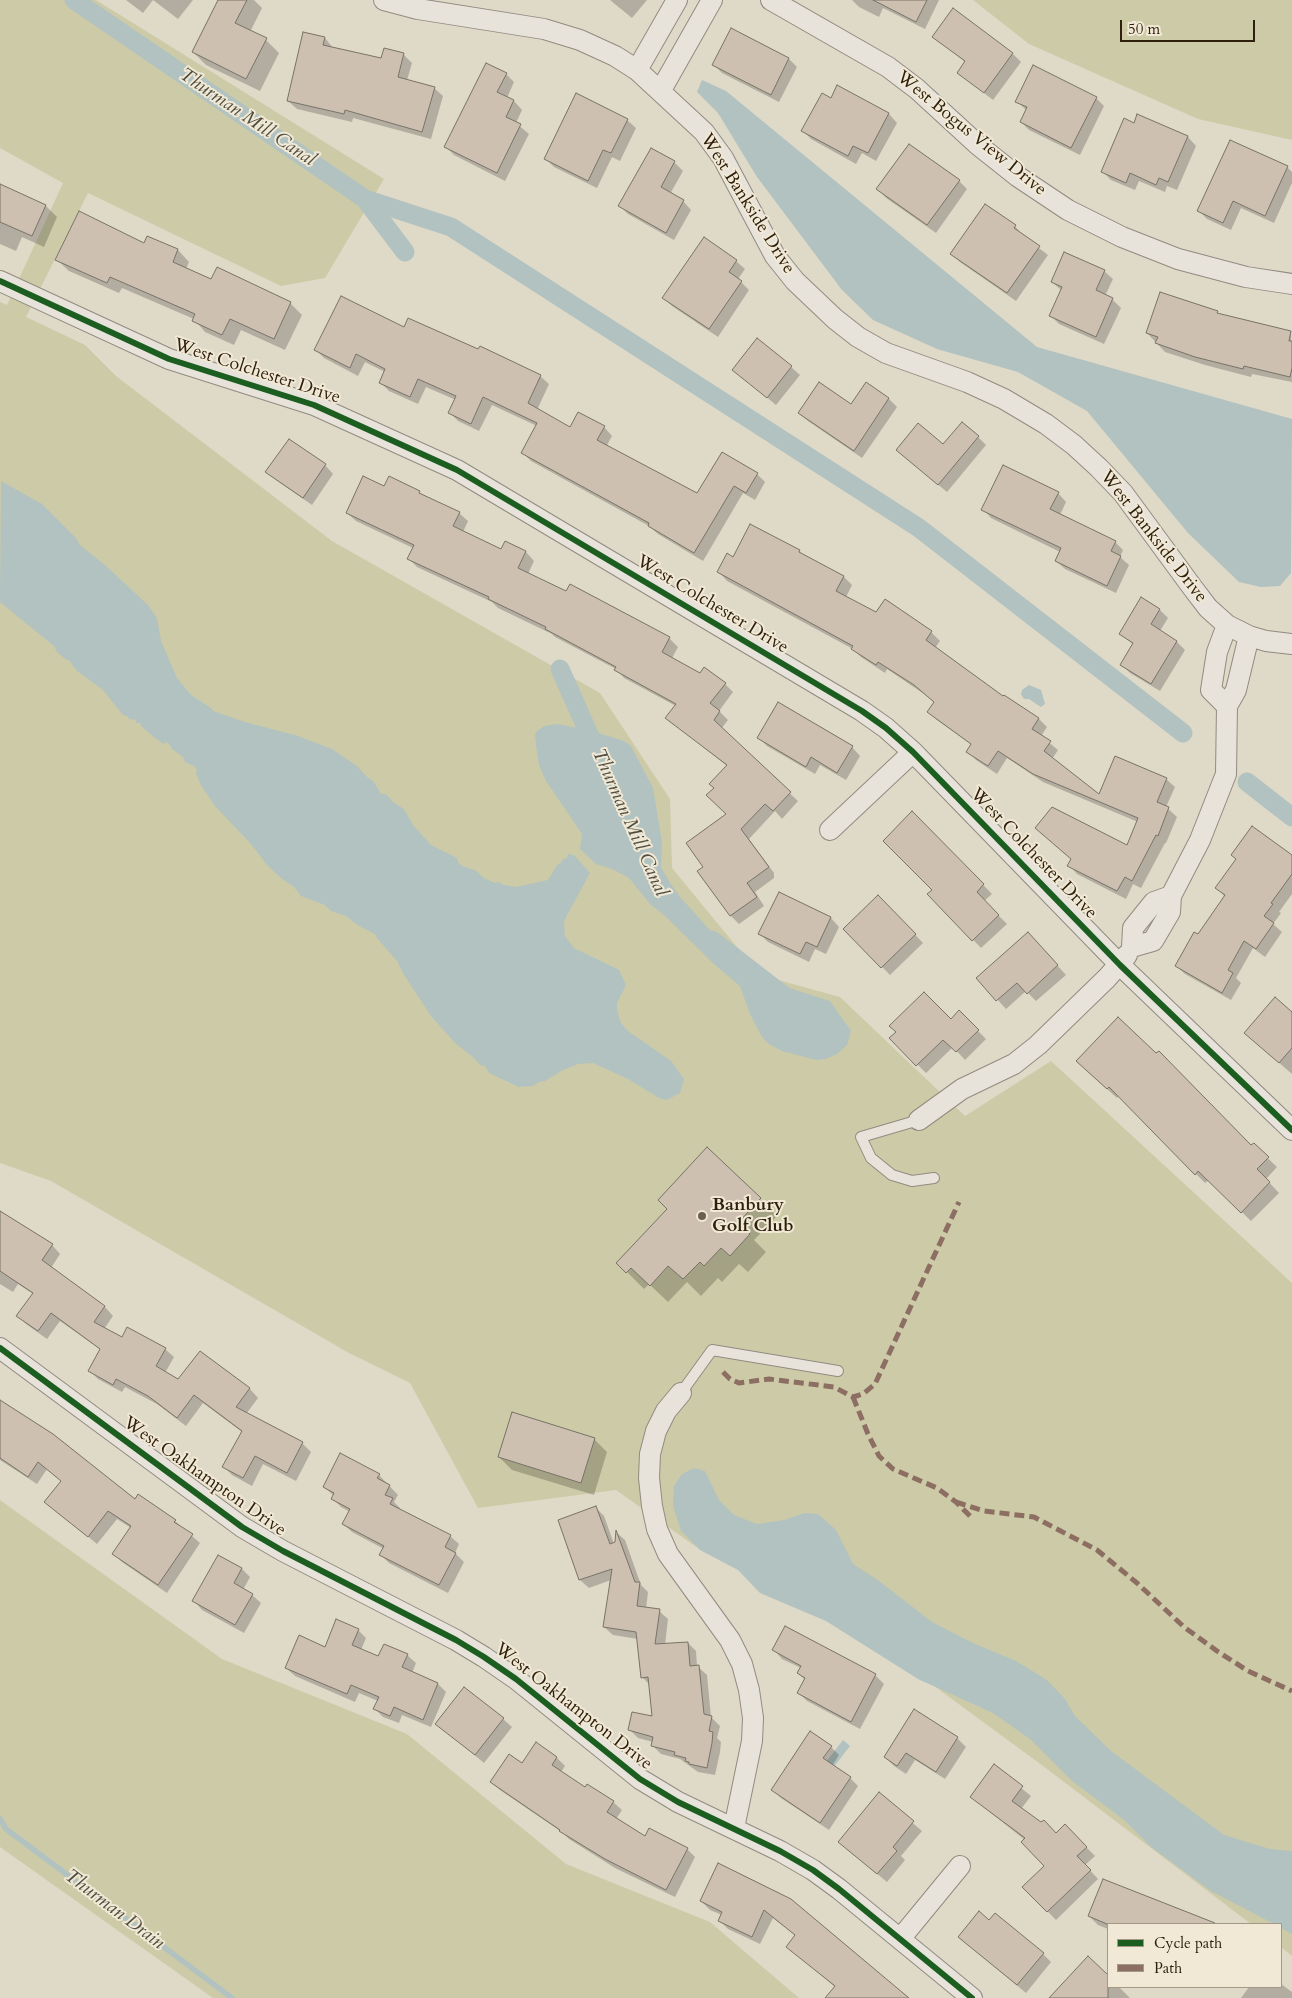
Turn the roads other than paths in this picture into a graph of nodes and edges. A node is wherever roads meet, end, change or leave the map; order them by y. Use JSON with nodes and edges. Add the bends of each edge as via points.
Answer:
{"nodes":[{"id":1,"x":384,"y":0,"type":"edge"},
{"id":2,"x":677,"y":0,"type":"edge"},
{"id":3,"x":712,"y":0,"type":"edge"},
{"id":4,"x":771,"y":0,"type":"edge"},
{"id":5,"x":637,"y":70,"type":"junction"},
{"id":6,"x":661,"y":90,"type":"junction"},
{"id":7,"x":0,"y":281,"type":"edge"},
{"id":8,"x":1292,"y":284,"type":"edge"},
{"id":9,"x":1227,"y":626,"type":"junction"},
{"id":10,"x":1249,"y":636,"type":"junction"},
{"id":11,"x":1292,"y":644,"type":"edge"},
{"id":12,"x":1227,"y":706,"type":"junction"},
{"id":13,"x":913,"y":752,"type":"junction"},
{"id":14,"x":830,"y":830,"type":"dead end"},
{"id":15,"x":1120,"y":965,"type":"junction"},
{"id":16,"x":919,"y":1120,"type":"joint"},
{"id":17,"x":1292,"y":1130,"type":"edge"},
{"id":18,"x":934,"y":1178,"type":"dead end"},
{"id":19,"x":0,"y":1348,"type":"edge"},
{"id":20,"x":838,"y":1371,"type":"dead end"},
{"id":21,"x":681,"y":1393,"type":"joint"},
{"id":22,"x":734,"y":1828,"type":"junction"},
{"id":23,"x":960,"y":1866,"type":"dead end"},
{"id":24,"x":900,"y":1940,"type":"junction"},
{"id":25,"x":972,"y":1998,"type":"edge"}],
"edges":[{"from":1,"to":5,"type":"street","name":"West Bankside Drive","via":[[418,9],[544,30],[580,40]]},
{"from":2,"to":5,"type":"street"},
{"from":3,"to":6,"type":"street"},
{"from":4,"to":8,"type":"street","name":"West Bogus View Drive","via":[[888,67],[978,145],[1068,210],[1122,237],[1178,259],[1246,277]]},
{"from":5,"to":6,"type":"street","name":"West Bankside Drive"},
{"from":6,"to":9,"type":"street","name":"West Bankside Drive","via":[[704,132],[724,158],[775,256],[813,300],[858,337],[886,353],[1004,399],[1074,445],[1123,494],[1208,608]]},
{"from":7,"to":13,"type":"street","name":"West Colchester Drive","via":[[169,359],[314,404],[457,470],[862,711]]},
{"from":9,"to":10,"type":"street","name":"West Bankside Drive"},
{"from":9,"to":12,"type":"street","via":[[1217,652],[1211,690]]},
{"from":10,"to":11,"type":"street"},
{"from":10,"to":12,"type":"street","via":[[1236,690]]},
{"from":12,"to":15,"type":"street","via":[[1226,774],[1200,840],[1171,896],[1154,902],[1133,928],[1132,947]]},
{"from":13,"to":14,"type":"street"},
{"from":13,"to":15,"type":"street","name":"West Colchester Drive"},
{"from":15,"to":16,"type":"street","via":[[1014,1064],[962,1089]]},
{"from":15,"to":17,"type":"street","name":"West Colchester Drive"},
{"from":16,"to":18,"type":"lane","via":[[861,1137],[871,1158],[892,1174],[912,1181]]},
{"from":19,"to":22,"type":"street","name":"West Oakhampton Drive","via":[[242,1527],[477,1652],[516,1679],[640,1779],[678,1802]]},
{"from":20,"to":21,"type":"lane","via":[[712,1350]]},
{"from":21,"to":22,"type":"street","via":[[666,1411],[650,1454],[652,1506],[668,1554],[730,1640],[750,1690],[752,1741]]},
{"from":22,"to":24,"type":"street","name":"West Oakhampton Drive","via":[[813,1870]]},
{"from":23,"to":24,"type":"street"},
{"from":24,"to":25,"type":"street","name":"West Oakhampton Drive"}]}
